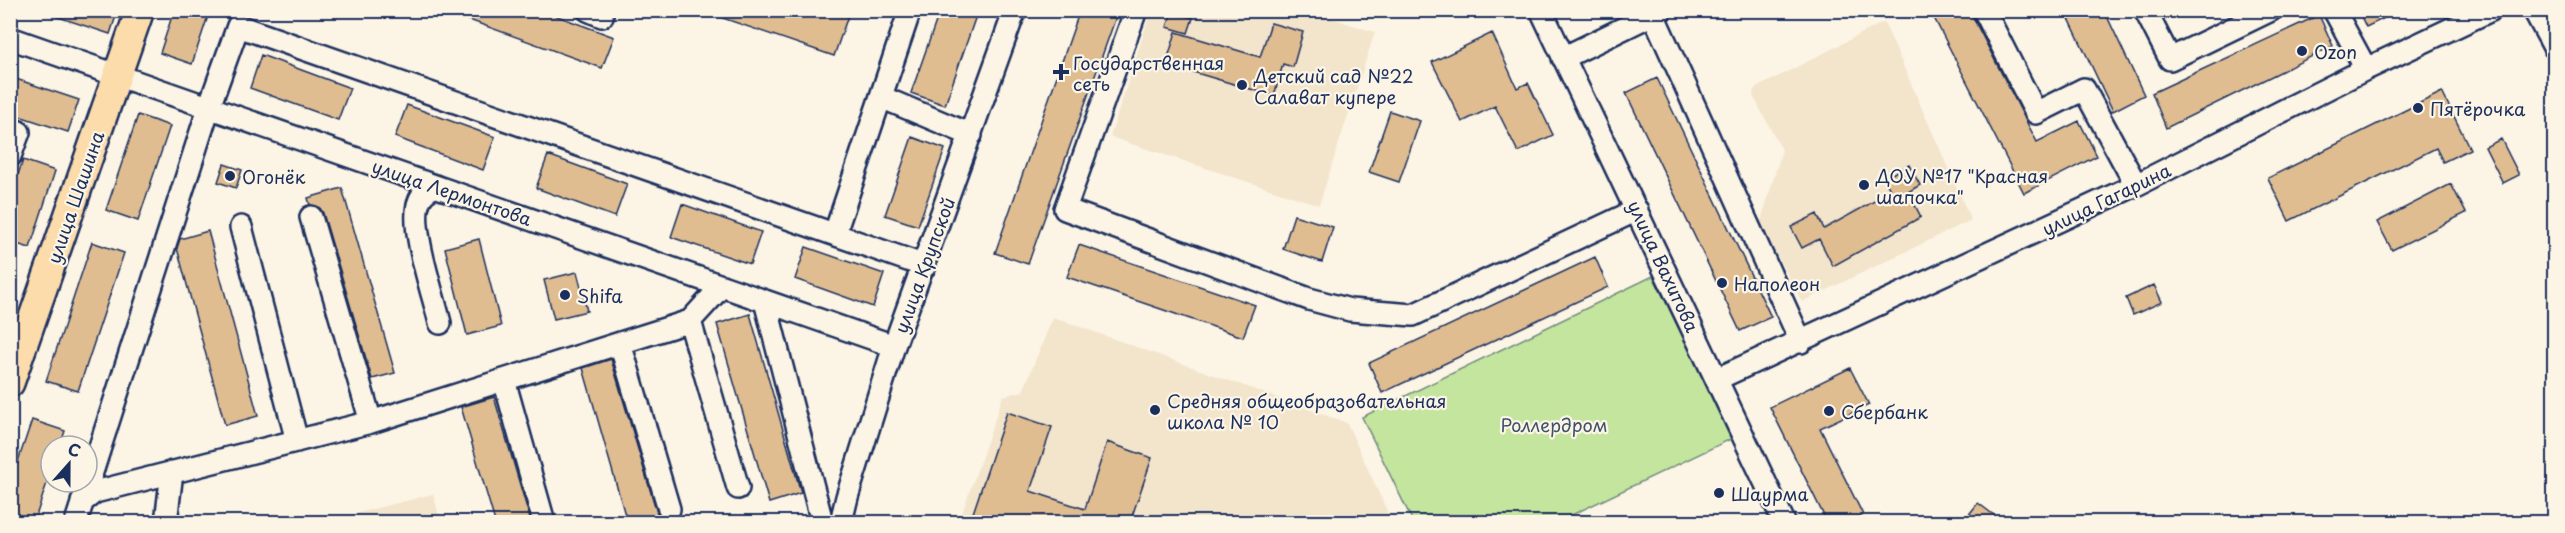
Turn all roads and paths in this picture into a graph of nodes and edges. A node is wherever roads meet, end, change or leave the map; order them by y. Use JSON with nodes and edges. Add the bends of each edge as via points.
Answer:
{"nodes":[{"id":1,"x":140,"y":10,"type":"edge"},
{"id":2,"x":910,"y":10,"type":"edge"},
{"id":3,"x":1015,"y":10,"type":"edge"},
{"id":4,"x":1136,"y":10,"type":"edge"},
{"id":5,"x":1541,"y":10,"type":"edge"},
{"id":6,"x":1984,"y":10,"type":"edge"},
{"id":7,"x":2145,"y":10,"type":"edge"},
{"id":8,"x":2271,"y":10,"type":"edge"},
{"id":9,"x":2334,"y":10,"type":"edge"},
{"id":10,"x":2491,"y":10,"type":"edge"},
{"id":11,"x":2534,"y":10,"type":"edge"},
{"id":12,"x":1657,"y":12,"type":"edge"},
{"id":13,"x":10,"y":38,"type":"edge"},
{"id":14,"x":2554,"y":47,"type":"edge"},
{"id":15,"x":1563,"y":58,"type":"junction"},
{"id":16,"x":2366,"y":69,"type":"junction"},
{"id":17,"x":117,"y":75,"type":"junction"},
{"id":18,"x":880,"y":97,"type":"junction"},
{"id":19,"x":209,"y":107,"type":"junction"},
{"id":20,"x":10,"y":128,"type":"edge"},
{"id":21,"x":971,"y":135,"type":"junction"},
{"id":22,"x":10,"y":156,"type":"edge"},
{"id":23,"x":2136,"y":185,"type":"junction"},
{"id":24,"x":435,"y":186,"type":"junction"},
{"id":25,"x":1637,"y":210,"type":"junction"},
{"id":26,"x":311,"y":217,"type":"dead end"},
{"id":27,"x":242,"y":228,"type":"dead end"},
{"id":28,"x":835,"y":233,"type":"junction"},
{"id":29,"x":925,"y":266,"type":"junction"},
{"id":30,"x":722,"y":286,"type":"junction"},
{"id":31,"x":765,"y":301,"type":"junction"},
{"id":32,"x":690,"y":321,"type":"junction"},
{"id":33,"x":440,"y":323,"type":"dead end"},
{"id":34,"x":17,"y":340,"type":"edge"},
{"id":35,"x":1800,"y":342,"type":"junction"},
{"id":36,"x":620,"y":343,"type":"junction"},
{"id":37,"x":894,"y":346,"type":"junction"},
{"id":38,"x":1717,"y":379,"type":"junction"},
{"id":39,"x":504,"y":380,"type":"junction"},
{"id":40,"x":10,"y":383,"type":"edge"},
{"id":41,"x":371,"y":422,"type":"junction"},
{"id":42,"x":297,"y":441,"type":"junction"},
{"id":43,"x":172,"y":472,"type":"junction"},
{"id":44,"x":738,"y":488,"type":"dead end"},
{"id":45,"x":669,"y":508,"type":"dead end"},
{"id":46,"x":79,"y":512,"type":"edge"},
{"id":47,"x":166,"y":522,"type":"edge"},
{"id":48,"x":544,"y":522,"type":"edge"},
{"id":49,"x":822,"y":522,"type":"edge"},
{"id":50,"x":841,"y":522,"type":"edge"},
{"id":51,"x":1784,"y":522,"type":"edge"}],
"edges":[{"from":1,"to":17,"type":"main road","name":"улица Шашина"},
{"from":2,"to":18,"type":"street"},
{"from":3,"to":21,"type":"street","name":"улица Крупской"},
{"from":4,"to":25,"type":"street","via":[[1065,209],[1308,299],[1350,310],[1413,315]]},
{"from":5,"to":15,"type":"street","name":"улица Вахитова"},
{"from":6,"to":23,"type":"street","via":[[2036,113],[2084,89]]},
{"from":7,"to":8,"type":"street","via":[[2170,59]]},
{"from":9,"to":16,"type":"street"},
{"from":10,"to":16,"type":"street","name":"улица Гагарина"},
{"from":11,"to":14,"type":"street"},
{"from":12,"to":15,"type":"street"},
{"from":12,"to":35,"type":"street"},
{"from":13,"to":17,"type":"street","name":"улица Лермонтова"},
{"from":15,"to":25,"type":"street","name":"улица Вахитова"},
{"from":16,"to":23,"type":"street","name":"улица Гагарина"},
{"from":17,"to":19,"type":"street","name":"улица Лермонтова"},
{"from":17,"to":34,"type":"main road","name":"улица Шашина"},
{"from":18,"to":21,"type":"street"},
{"from":18,"to":28,"type":"street"},
{"from":19,"to":24,"type":"street","name":"улица Лермонтова"},
{"from":19,"to":28,"type":"street","via":[[238,26]]},
{"from":19,"to":46,"type":"street"},
{"from":20,"to":22,"type":"street","via":[[20,132]]},
{"from":21,"to":29,"type":"street","name":"улица Крупской"},
{"from":23,"to":35,"type":"street","name":"улица Гагарина"},
{"from":24,"to":30,"type":"street","name":"улица Лермонтова"},
{"from":24,"to":33,"type":"street","via":[[423,193],[417,205],[417,220]]},
{"from":25,"to":38,"type":"street","name":"улица Вахитова"},
{"from":26,"to":41,"type":"street"},
{"from":27,"to":42,"type":"street"},
{"from":28,"to":29,"type":"street"},
{"from":29,"to":37,"type":"street","name":"улица Крупской"},
{"from":30,"to":31,"type":"street","name":"улица Лермонтова"},
{"from":30,"to":32,"type":"street"},
{"from":31,"to":37,"type":"street","name":"улица Лермонтова"},
{"from":31,"to":49,"type":"street"},
{"from":32,"to":36,"type":"street"},
{"from":32,"to":44,"type":"street"},
{"from":34,"to":40,"type":"main road","name":"улица Шашина"},
{"from":35,"to":38,"type":"street","name":"улица Гагарина"},
{"from":36,"to":39,"type":"street"},
{"from":36,"to":45,"type":"street"},
{"from":37,"to":50,"type":"street","name":"улица Крупской"},
{"from":38,"to":51,"type":"street","name":"улица Вахитова"},
{"from":39,"to":41,"type":"street"},
{"from":39,"to":48,"type":"street"},
{"from":41,"to":42,"type":"street"},
{"from":42,"to":43,"type":"street"},
{"from":43,"to":46,"type":"street","via":[[95,492]]},
{"from":43,"to":47,"type":"street"}]}
